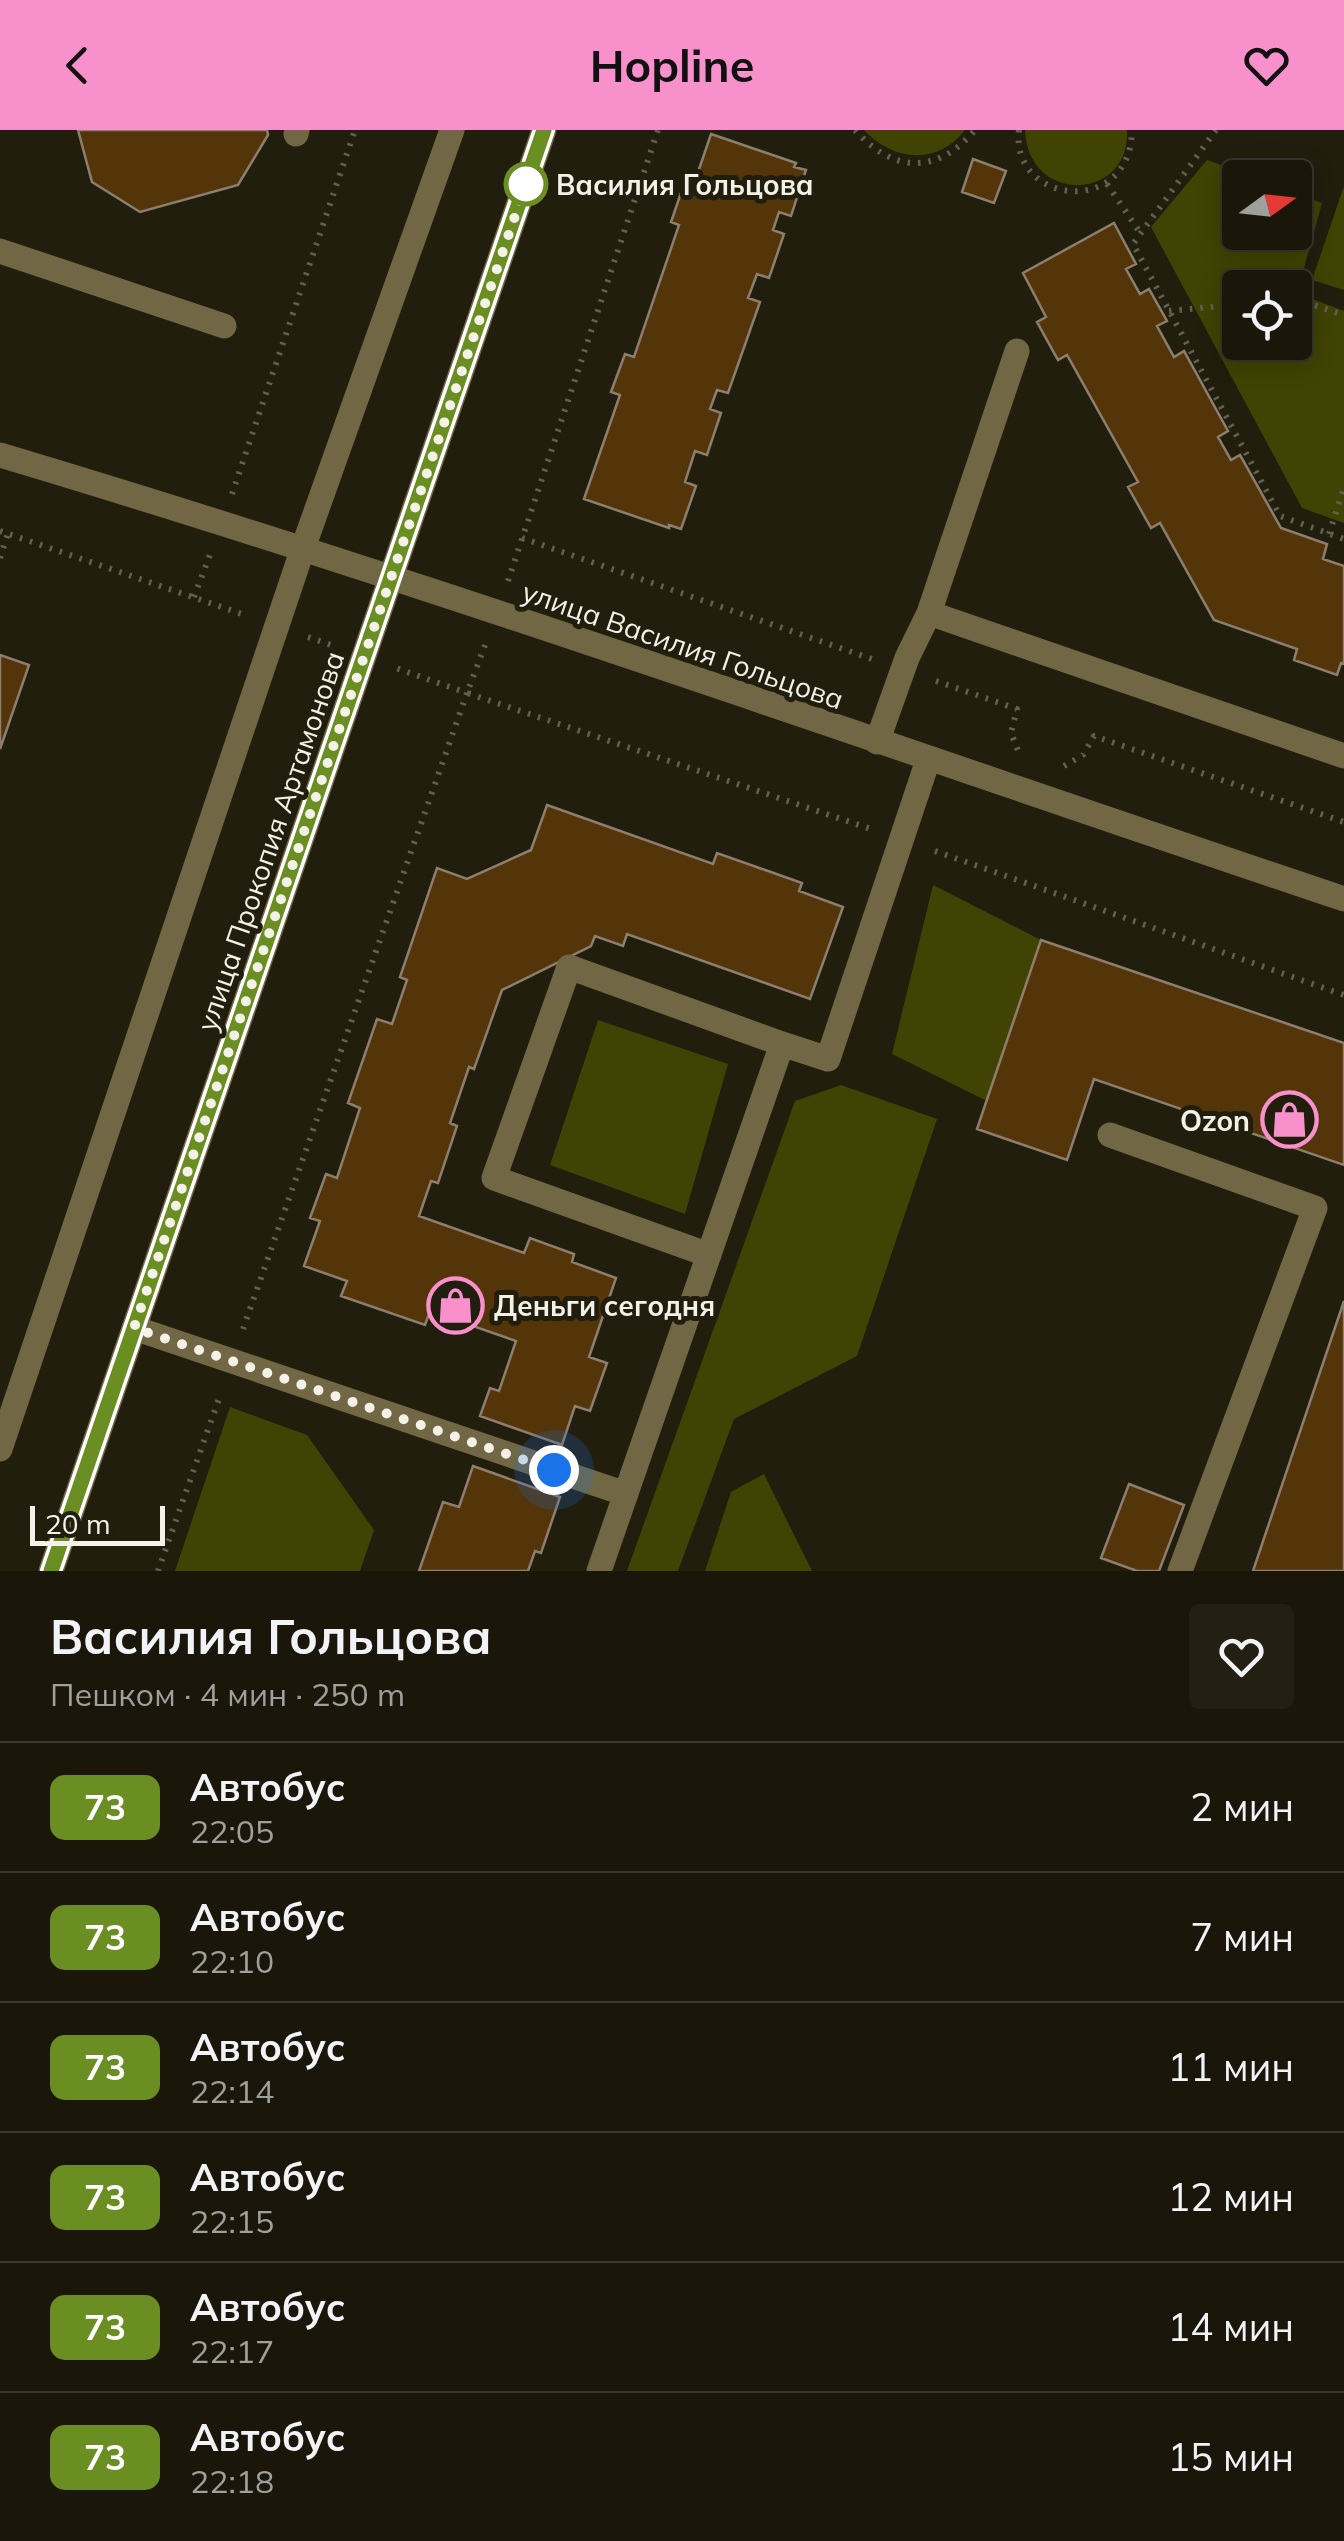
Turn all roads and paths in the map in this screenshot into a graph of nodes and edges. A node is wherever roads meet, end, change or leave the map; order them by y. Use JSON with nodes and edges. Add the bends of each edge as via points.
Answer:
{"nodes":[{"id":1,"x":355,"y":130,"type":"edge"},
{"id":2,"x":452,"y":130,"type":"edge"},
{"id":3,"x":544,"y":130,"type":"edge"},
{"id":4,"x":855,"y":130,"type":"edge"},
{"id":5,"x":975,"y":130,"type":"edge"},
{"id":6,"x":1018,"y":130,"type":"edge"},
{"id":7,"x":1132,"y":130,"type":"edge"},
{"id":8,"x":1216,"y":130,"type":"edge"},
{"id":9,"x":1106,"y":184,"type":"junction"},
{"id":10,"x":1141,"y":234,"type":"junction"},
{"id":11,"x":0,"y":250,"type":"edge"},
{"id":12,"x":1312,"y":304,"type":"edge"},
{"id":13,"x":1222,"y":306,"type":"edge"},
{"id":14,"x":1169,"y":311,"type":"junction"},
{"id":15,"x":1344,"y":314,"type":"edge"},
{"id":16,"x":224,"y":326,"type":"dead end"},
{"id":17,"x":1017,"y":351,"type":"dead end"},
{"id":18,"x":0,"y":455,"type":"edge"},
{"id":19,"x":1344,"y":487,"type":"edge"},
{"id":20,"x":222,"y":522,"type":"junction"},
{"id":21,"x":8,"y":533,"type":"dead end"},
{"id":22,"x":1329,"y":534,"type":"junction"},
{"id":23,"x":522,"y":538,"type":"dead end"},
{"id":24,"x":1344,"y":539,"type":"edge"},
{"id":25,"x":303,"y":548,"type":"junction"},
{"id":26,"x":0,"y":558,"type":"edge"},
{"id":27,"x":392,"y":578,"type":"junction"},
{"id":28,"x":194,"y":597,"type":"dead end"},
{"id":29,"x":929,"y":613,"type":"junction"},
{"id":30,"x":903,"y":670,"type":"junction"},
{"id":31,"x":878,"y":742,"type":"junction"},
{"id":32,"x":1344,"y":756,"type":"edge"},
{"id":33,"x":1021,"y":758,"type":"dead end"},
{"id":34,"x":928,"y":760,"type":"junction"},
{"id":35,"x":1060,"y":768,"type":"dead end"},
{"id":36,"x":1344,"y":822,"type":"edge"},
{"id":37,"x":1344,"y":898,"type":"edge"},
{"id":38,"x":782,"y":1044,"type":"junction"},
{"id":39,"x":1110,"y":1135,"type":"dead end"},
{"id":40,"x":709,"y":1254,"type":"junction"},
{"id":41,"x":134,"y":1328,"type":"junction"},
{"id":42,"x":0,"y":1448,"type":"edge"},
{"id":43,"x":626,"y":1494,"type":"junction"},
{"id":44,"x":51,"y":1571,"type":"edge"},
{"id":45,"x":599,"y":1571,"type":"edge"},
{"id":46,"x":1180,"y":1571,"type":"edge"}],
"edges":[{"from":1,"to":20,"type":"path"},
{"from":2,"to":25,"type":"street"},
{"from":3,"to":27,"type":"street","name":"улица Прокопия Артамонова"},
{"from":4,"to":5,"type":"path","via":[[892,160],[916,164],[941,159]]},
{"from":6,"to":9,"type":"path","via":[[1022,157],[1048,186],[1088,192]]},
{"from":7,"to":9,"type":"path","via":[[1122,170]]},
{"from":8,"to":10,"type":"path"},
{"from":9,"to":10,"type":"path"},
{"from":10,"to":14,"type":"path","via":[[1134,244]]},
{"from":11,"to":16,"type":"street"},
{"from":12,"to":15,"type":"path"},
{"from":13,"to":14,"type":"path"},
{"from":14,"to":22,"type":"path","via":[[1280,516]]},
{"from":17,"to":29,"type":"street"},
{"from":18,"to":20,"type":"street","name":"улица Василия Гольцова"},
{"from":19,"to":22,"type":"path"},
{"from":20,"to":25,"type":"street","name":"улица Василия Гольцова"},
{"from":20,"to":28,"type":"path"},
{"from":21,"to":26,"type":"path"},
{"from":22,"to":24,"type":"path"},
{"from":23,"to":30,"type":"path"},
{"from":25,"to":27,"type":"street","name":"улица Василия Гольцова"},
{"from":25,"to":42,"type":"street"},
{"from":27,"to":31,"type":"street","name":"улица Василия Гольцова"},
{"from":27,"to":41,"type":"street","name":"улица Прокопия Артамонова"},
{"from":29,"to":30,"type":"street"},
{"from":29,"to":32,"type":"street"},
{"from":30,"to":31,"type":"street"},
{"from":30,"to":33,"type":"path","via":[[1017,709],[1011,733]]},
{"from":31,"to":34,"type":"street","name":"улица Василия Гольцова"},
{"from":34,"to":37,"type":"street","name":"улица Василия Гольцова"},
{"from":34,"to":38,"type":"street","via":[[828,1060]]},
{"from":35,"to":36,"type":"path","via":[[1082,755],[1094,736]]},
{"from":38,"to":40,"type":"street"},
{"from":38,"to":40,"type":"street","via":[[569,967],[494,1178]]},
{"from":39,"to":46,"type":"street","via":[[1315,1208]]},
{"from":40,"to":43,"type":"street"},
{"from":41,"to":43,"type":"street"},
{"from":41,"to":44,"type":"street","name":"улица Прокопия Артамонова"},
{"from":43,"to":45,"type":"street"}]}
